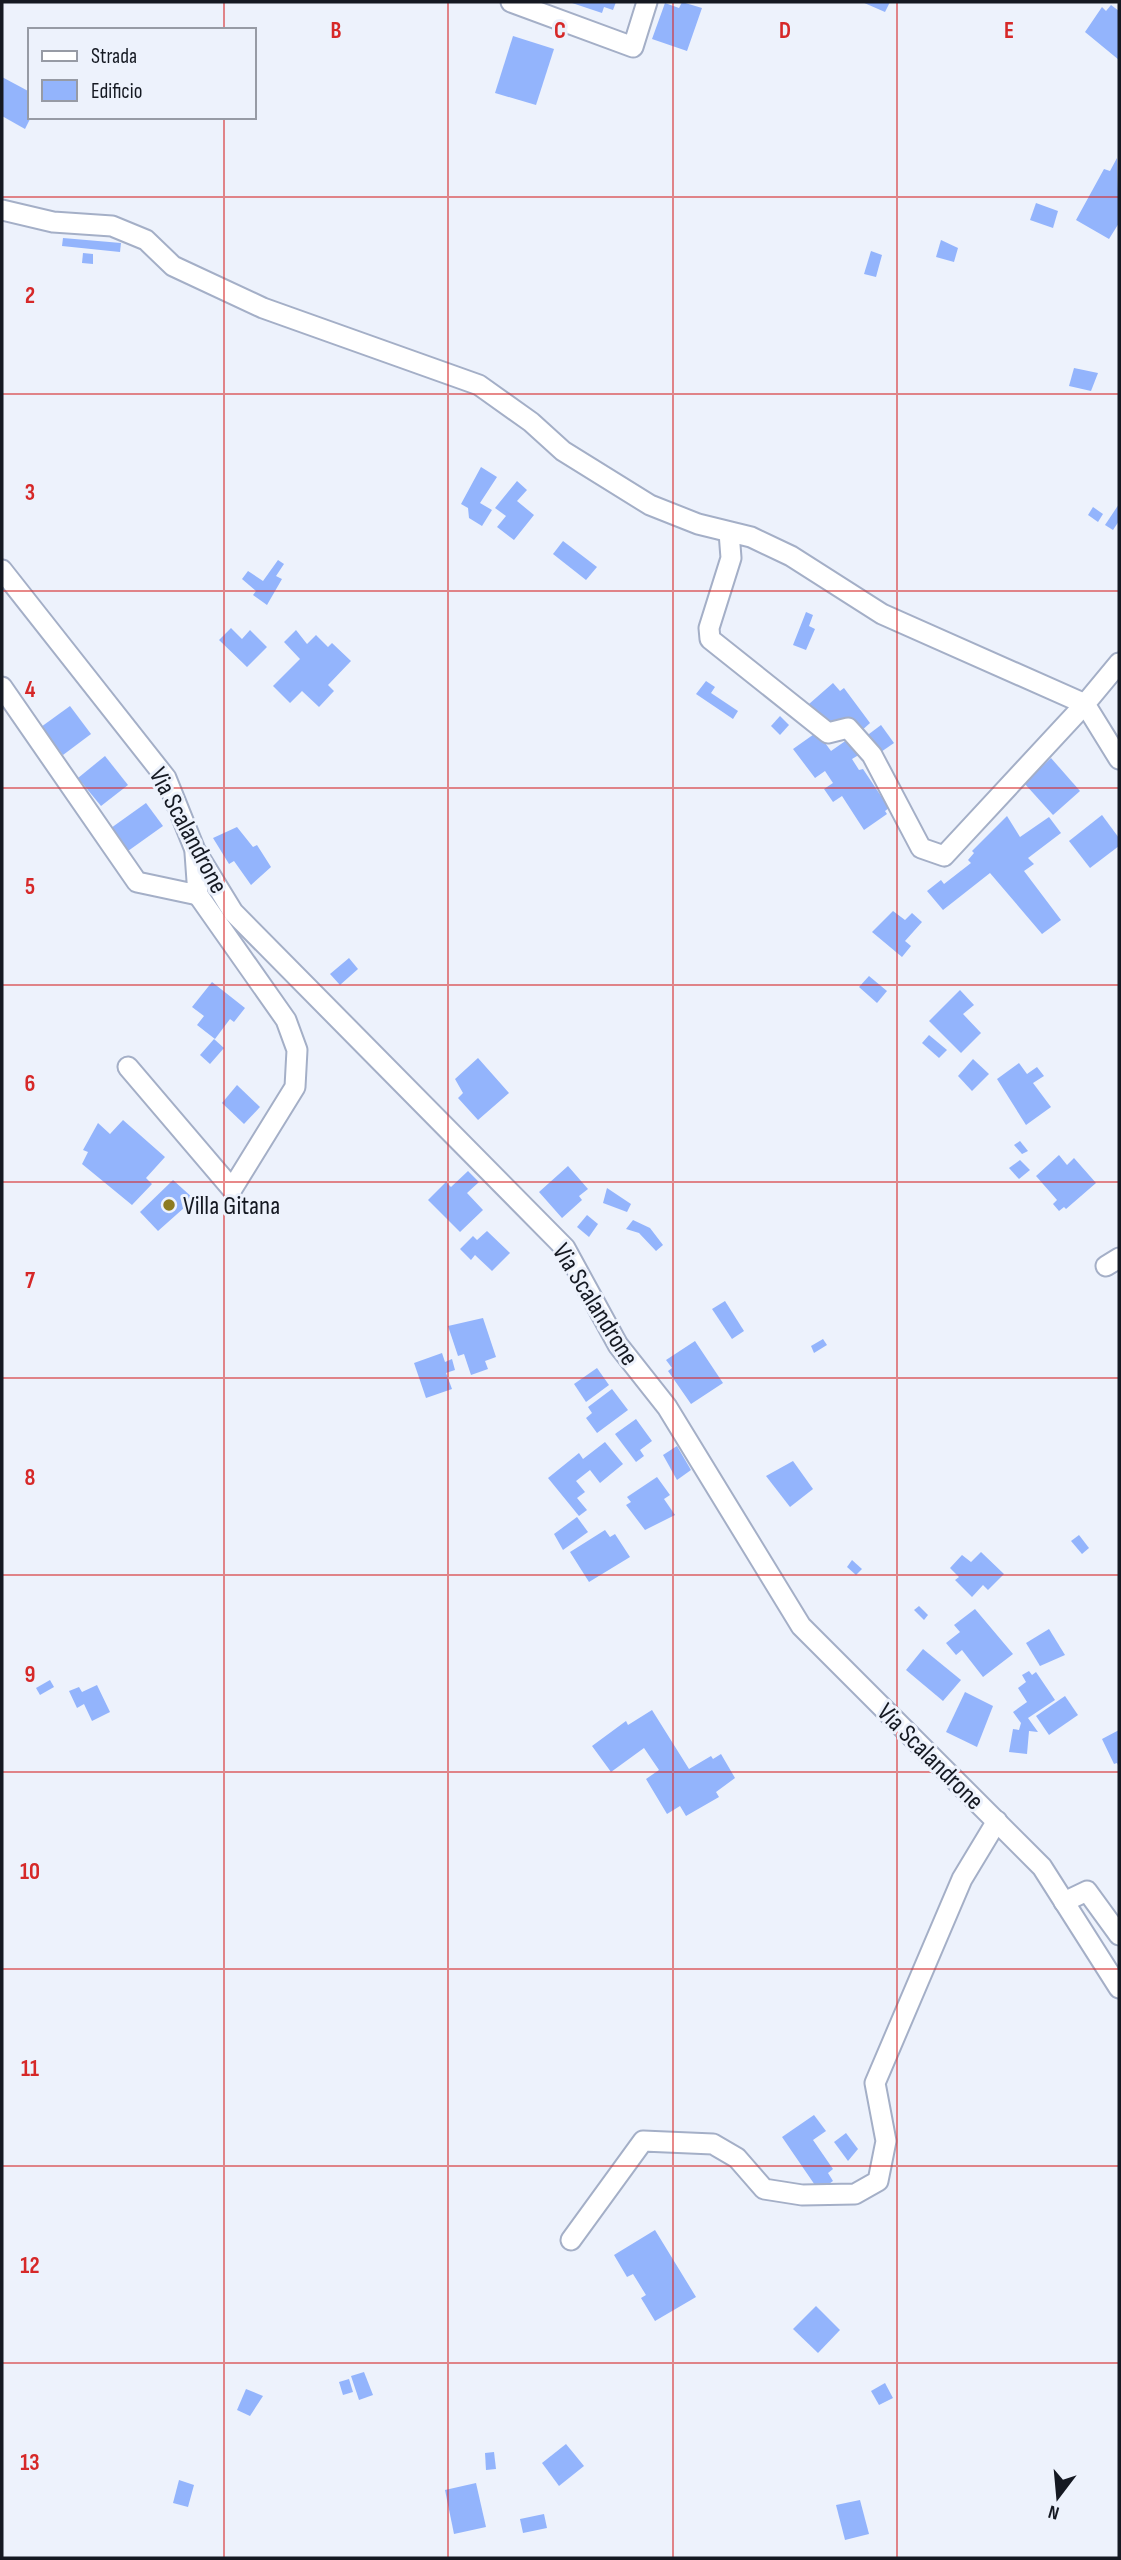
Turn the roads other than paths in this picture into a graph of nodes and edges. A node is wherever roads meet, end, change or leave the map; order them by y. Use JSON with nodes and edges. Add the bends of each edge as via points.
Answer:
{"nodes":[{"id":1,"x":511,"y":2,"type":"edge"},
{"id":2,"x":647,"y":2,"type":"edge"},
{"id":3,"x":2,"y":210,"type":"edge"},
{"id":4,"x":729,"y":532,"type":"junction"},
{"id":5,"x":2,"y":570,"type":"edge"},
{"id":6,"x":1119,"y":663,"type":"edge"},
{"id":7,"x":2,"y":687,"type":"edge"},
{"id":8,"x":1085,"y":704,"type":"junction"},
{"id":9,"x":1119,"y":759,"type":"edge"},
{"id":10,"x":195,"y":850,"type":"junction"},
{"id":11,"x":198,"y":895,"type":"junction"},
{"id":12,"x":128,"y":1067,"type":"dead end"},
{"id":13,"x":997,"y":1821,"type":"junction"},
{"id":14,"x":1064,"y":1902,"type":"junction"},
{"id":15,"x":1119,"y":1935,"type":"edge"},
{"id":16,"x":1119,"y":1988,"type":"edge"},
{"id":17,"x":570,"y":2240,"type":"dead end"}],
"edges":[{"from":1,"to":2,"type":"street","via":[[633,47]]},
{"from":3,"to":4,"type":"street","via":[[53,222],[112,226],[146,240],[173,266],[263,308],[479,385],[563,451],[650,505]]},
{"from":4,"to":8,"type":"street","via":[[791,556],[882,614]]},
{"from":4,"to":8,"type":"street","via":[[731,558],[709,628],[710,639],[828,733],[848,729],[872,755],[921,848],[944,856]]},
{"from":5,"to":10,"type":"street","name":"Via Scalandrone","via":[[166,778]]},
{"from":6,"to":8,"type":"street"},
{"from":7,"to":11,"type":"street","via":[[136,882]]},
{"from":8,"to":9,"type":"street"},
{"from":10,"to":11,"type":"street"},
{"from":10,"to":13,"type":"street","name":"Via Scalandrone","via":[[233,912],[565,1248],[618,1345],[667,1407],[801,1626]]},
{"from":11,"to":12,"type":"street","via":[[286,1020],[297,1050],[295,1087],[232,1189]]},
{"from":13,"to":14,"type":"street","name":"Via Scalandrone","via":[[1042,1867]]},
{"from":13,"to":17,"type":"street","via":[[962,1879],[875,2083],[886,2141],[878,2181],[855,2194],[802,2196],[764,2189],[737,2158],[713,2144],[643,2141]]},
{"from":14,"to":15,"type":"street","via":[[1087,1891]]},
{"from":14,"to":16,"type":"street","name":"Via Scalandrone"}]}
